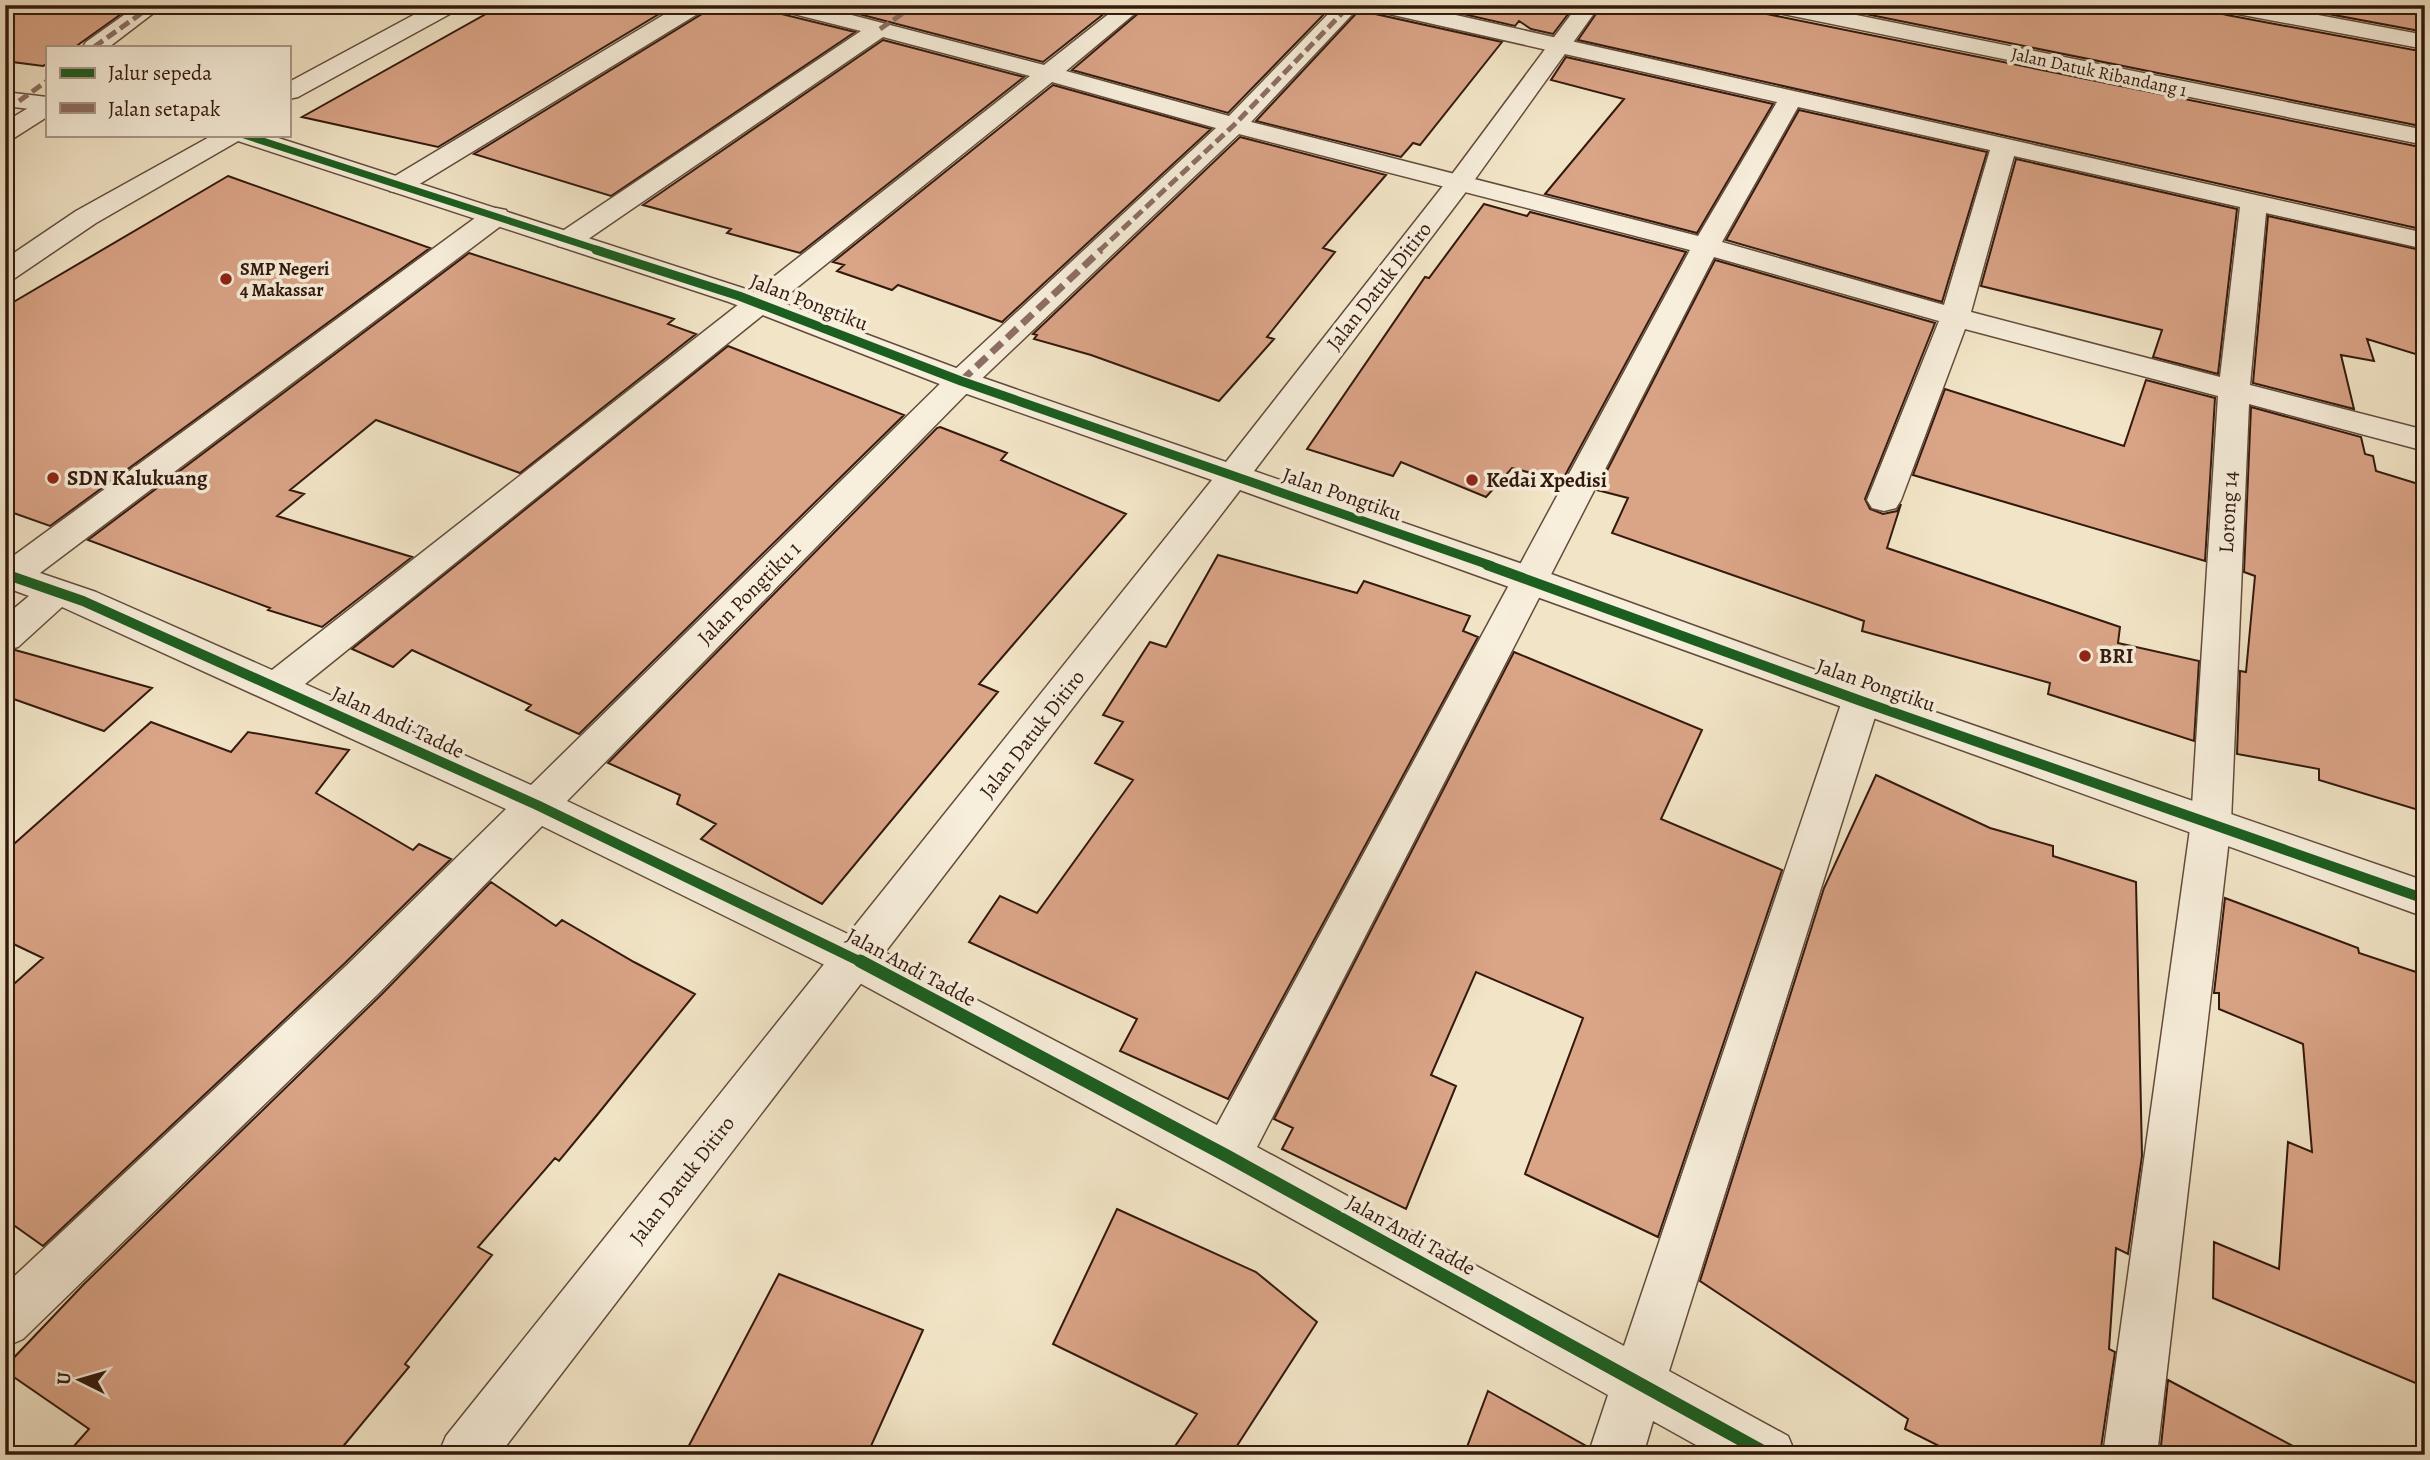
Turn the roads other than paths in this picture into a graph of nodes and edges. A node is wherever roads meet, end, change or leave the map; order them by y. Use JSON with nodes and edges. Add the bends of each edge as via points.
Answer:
{"nodes":[{"id":1,"x":153,"y":5,"type":"edge"},
{"id":2,"x":449,"y":5,"type":"edge"},
{"id":3,"x":696,"y":5,"type":"edge"},
{"id":4,"x":786,"y":5,"type":"edge"},
{"id":5,"x":1134,"y":5,"type":"edge"},
{"id":6,"x":1350,"y":5,"type":"edge"},
{"id":7,"x":1380,"y":5,"type":"edge"},
{"id":8,"x":1589,"y":5,"type":"edge"},
{"id":9,"x":1773,"y":5,"type":"edge"},
{"id":10,"x":2227,"y":5,"type":"edge"},
{"id":11,"x":880,"y":29,"type":"junction"},
{"id":12,"x":2425,"y":42,"type":"edge"},
{"id":13,"x":1560,"y":44,"type":"junction"},
{"id":14,"x":95,"y":46,"type":"edge"},
{"id":15,"x":1047,"y":73,"type":"junction"},
{"id":16,"x":46,"y":81,"type":"edge"},
{"id":17,"x":290,"y":91,"type":"edge"},
{"id":18,"x":1792,"y":96,"type":"junction"},
{"id":19,"x":12,"y":100,"type":"edge"},
{"id":20,"x":46,"y":106,"type":"edge"},
{"id":21,"x":46,"y":107,"type":"edge"},
{"id":22,"x":1234,"y":125,"type":"junction"},
{"id":23,"x":5,"y":133,"type":"edge"},
{"id":24,"x":229,"y":136,"type":"edge"},
{"id":25,"x":247,"y":136,"type":"edge"},
{"id":26,"x":2425,"y":138,"type":"edge"},
{"id":27,"x":2004,"y":145,"type":"junction"},
{"id":28,"x":1459,"y":183,"type":"junction"},
{"id":29,"x":399,"y":185,"type":"junction"},
{"id":30,"x":2254,"y":202,"type":"junction"},
{"id":31,"x":496,"y":216,"type":"junction"},
{"id":32,"x":568,"y":240,"type":"junction"},
{"id":33,"x":2425,"y":241,"type":"edge"},
{"id":34,"x":1706,"y":246,"type":"junction"},
{"id":35,"x":5,"y":272,"type":"edge"},
{"id":36,"x":761,"y":304,"type":"junction"},
{"id":37,"x":1955,"y":317,"type":"junction"},
{"id":38,"x":961,"y":381,"type":"junction"},
{"id":39,"x":2234,"y":390,"type":"junction"},
{"id":40,"x":2425,"y":441,"type":"edge"},
{"id":41,"x":1233,"y":476,"type":"junction"},
{"id":42,"x":1884,"y":500,"type":"dead end"},
{"id":43,"x":8,"y":575,"type":"edge"},
{"id":44,"x":1528,"y":579,"type":"junction"},
{"id":45,"x":58,"y":590,"type":"junction"},
{"id":46,"x":5,"y":637,"type":"edge"},
{"id":47,"x":276,"y":687,"type":"junction"},
{"id":48,"x":1861,"y":701,"type":"junction"},
{"id":49,"x":537,"y":805,"type":"junction"},
{"id":50,"x":2211,"y":822,"type":"junction"},
{"id":51,"x":2425,"y":899,"type":"edge"},
{"id":52,"x":856,"y":959,"type":"junction"},
{"id":53,"x":1227,"y":1156,"type":"junction"},
{"id":54,"x":5,"y":1321,"type":"edge"},
{"id":55,"x":1637,"y":1383,"type":"junction"},
{"id":56,"x":465,"y":1455,"type":"edge"},
{"id":57,"x":1615,"y":1455,"type":"edge"},
{"id":58,"x":1769,"y":1455,"type":"edge"},
{"id":59,"x":2130,"y":1455,"type":"edge"}],
"edges":[{"from":1,"to":14,"type":"street"},
{"from":2,"to":17,"type":"street"},
{"from":3,"to":29,"type":"street"},
{"from":4,"to":11,"type":"street"},
{"from":5,"to":15,"type":"street"},
{"from":6,"to":22,"type":"street","name":"Jalan Pongtiku 1"},
{"from":7,"to":13,"type":"street"},
{"from":8,"to":13,"type":"street","name":"Jalan Datuk Ditiro"},
{"from":9,"to":26,"type":"street","name":"Jalan Datuk Ribandang 1"},
{"from":10,"to":12,"type":"street"},
{"from":11,"to":15,"type":"street"},
{"from":11,"to":32,"type":"street"},
{"from":13,"to":18,"type":"street"},
{"from":13,"to":28,"type":"street","name":"Jalan Datuk Ditiro"},
{"from":15,"to":22,"type":"street"},
{"from":15,"to":36,"type":"street"},
{"from":16,"to":19,"type":"street"},
{"from":18,"to":27,"type":"street"},
{"from":18,"to":34,"type":"street"},
{"from":19,"to":20,"type":"street"},
{"from":21,"to":23,"type":"street"},
{"from":22,"to":28,"type":"street"},
{"from":22,"to":38,"type":"street","name":"Jalan Pongtiku 1"},
{"from":24,"to":35,"type":"street","via":[[86,217]]},
{"from":25,"to":29,"type":"street","name":"Jalan Pongtiku"},
{"from":27,"to":30,"type":"street"},
{"from":27,"to":37,"type":"street"},
{"from":28,"to":34,"type":"street"},
{"from":28,"to":41,"type":"street","name":"Jalan Datuk Ditiro"},
{"from":29,"to":31,"type":"street","name":"Jalan Pongtiku"},
{"from":30,"to":33,"type":"street"},
{"from":30,"to":39,"type":"street","name":"Lorong 14"},
{"from":31,"to":32,"type":"street","name":"Jalan Pongtiku"},
{"from":31,"to":43,"type":"street"},
{"from":32,"to":36,"type":"street","name":"Jalan Pongtiku"},
{"from":34,"to":37,"type":"street"},
{"from":34,"to":44,"type":"street"},
{"from":36,"to":38,"type":"street","name":"Jalan Pongtiku"},
{"from":36,"to":47,"type":"street"},
{"from":37,"to":39,"type":"street"},
{"from":37,"to":42,"type":"street"},
{"from":38,"to":41,"type":"street","name":"Jalan Pongtiku"},
{"from":38,"to":49,"type":"street","name":"Jalan Pongtiku 1"},
{"from":39,"to":40,"type":"street"},
{"from":39,"to":50,"type":"street","name":"Lorong 14"},
{"from":41,"to":44,"type":"street","name":"Jalan Pongtiku"},
{"from":41,"to":52,"type":"street","name":"Jalan Datuk Ditiro"},
{"from":43,"to":45,"type":"street","name":"Jalan Andi Tadde"},
{"from":44,"to":48,"type":"street","name":"Jalan Pongtiku"},
{"from":44,"to":53,"type":"street"},
{"from":45,"to":46,"type":"street"},
{"from":45,"to":47,"type":"street","name":"Jalan Andi Tadde"},
{"from":47,"to":49,"type":"street","name":"Jalan Andi Tadde"},
{"from":48,"to":50,"type":"street","name":"Jalan Pongtiku"},
{"from":48,"to":55,"type":"street"},
{"from":49,"to":52,"type":"street","name":"Jalan Andi Tadde"},
{"from":49,"to":54,"type":"street","name":"Jalan Pongtiku 1","via":[[363,979]]},
{"from":50,"to":51,"type":"street","name":"Jalan Pongtiku"},
{"from":50,"to":59,"type":"street","name":"Lorong 14"},
{"from":52,"to":53,"type":"street","name":"Jalan Andi Tadde"},
{"from":52,"to":56,"type":"street","name":"Jalan Datuk Ditiro"},
{"from":53,"to":55,"type":"street","name":"Jalan Andi Tadde"},
{"from":55,"to":57,"type":"street"},
{"from":55,"to":58,"type":"street","name":"Jalan Andi Tadde"}]}
